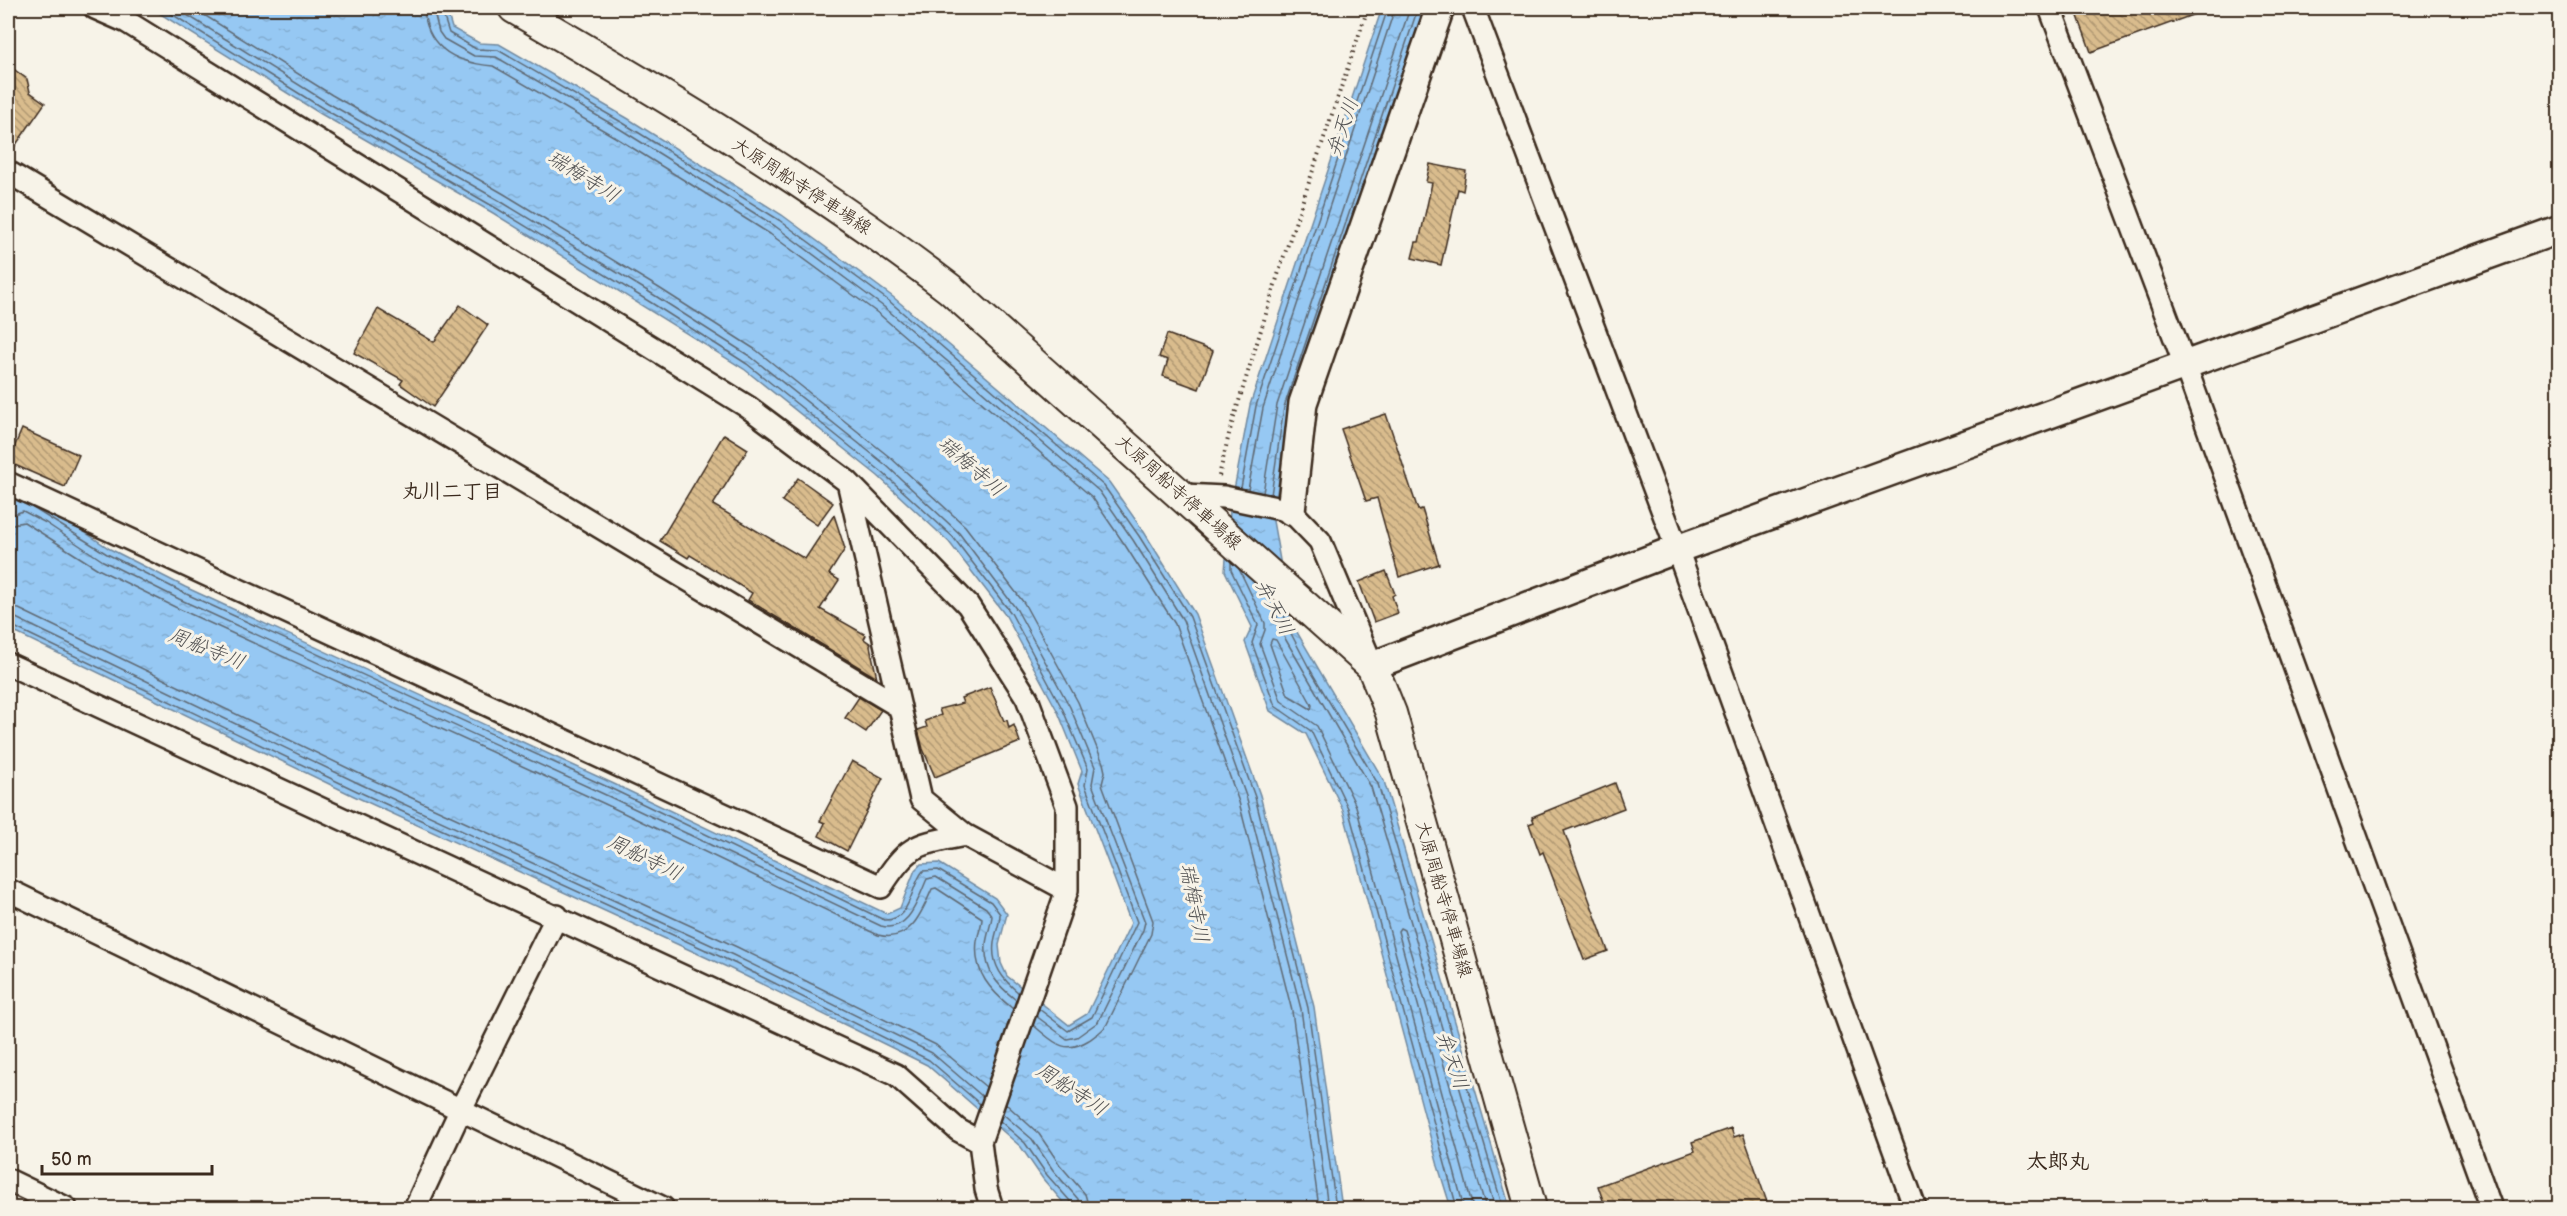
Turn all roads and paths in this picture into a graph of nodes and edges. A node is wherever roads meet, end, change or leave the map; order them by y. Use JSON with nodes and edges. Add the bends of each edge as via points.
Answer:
{"nodes":[{"id":1,"x":95,"y":8,"type":"edge"},
{"id":2,"x":514,"y":8,"type":"edge"},
{"id":3,"x":1368,"y":8,"type":"edge"},
{"id":4,"x":1440,"y":8,"type":"edge"},
{"id":5,"x":1473,"y":8,"type":"edge"},
{"id":6,"x":2050,"y":8,"type":"edge"},
{"id":7,"x":8,"y":172,"type":"edge"},
{"id":8,"x":2559,"y":229,"type":"edge"},
{"id":9,"x":2185,"y":365,"type":"junction"},
{"id":10,"x":848,"y":482,"type":"junction"},
{"id":11,"x":8,"y":483,"type":"edge"},
{"id":12,"x":1184,"y":495,"type":"junction"},
{"id":13,"x":1224,"y":497,"type":"junction"},
{"id":14,"x":1291,"y":511,"type":"junction"},
{"id":15,"x":1677,"y":549,"type":"junction"},
{"id":16,"x":8,"y":664,"type":"edge"},
{"id":17,"x":1372,"y":666,"type":"junction"},
{"id":18,"x":900,"y":707,"type":"junction"},
{"id":19,"x":965,"y":835,"type":"junction"},
{"id":20,"x":8,"y":890,"type":"edge"},
{"id":21,"x":1067,"y":890,"type":"junction"},
{"id":22,"x":557,"y":916,"type":"junction"},
{"id":23,"x":461,"y":1109,"type":"junction"},
{"id":24,"x":980,"y":1142,"type":"junction"},
{"id":25,"x":8,"y":1180,"type":"edge"},
{"id":26,"x":66,"y":1209,"type":"edge"},
{"id":27,"x":415,"y":1209,"type":"edge"},
{"id":28,"x":663,"y":1209,"type":"edge"},
{"id":29,"x":993,"y":1209,"type":"edge"},
{"id":30,"x":1531,"y":1209,"type":"edge"},
{"id":31,"x":1915,"y":1209,"type":"edge"},
{"id":32,"x":2491,"y":1209,"type":"edge"}],
"edges":[{"from":1,"to":10,"type":"street","via":[[127,22],[748,407]]},
{"from":2,"to":12,"type":"main road","name":"大原周船寺停車場線","via":[[798,181],[908,257],[950,289]]},
{"from":3,"to":13,"type":"path","via":[[1230,430],[1218,481]]},
{"from":4,"to":14,"type":"street","via":[[1303,403]]},
{"from":5,"to":15,"type":"street"},
{"from":6,"to":9,"type":"street"},
{"from":7,"to":18,"type":"street"},
{"from":8,"to":9,"type":"street"},
{"from":9,"to":15,"type":"street"},
{"from":9,"to":32,"type":"street"},
{"from":10,"to":18,"type":"street"},
{"from":10,"to":21,"type":"street","via":[[968,605],[1027,698],[1066,806]]},
{"from":11,"to":19,"type":"street","via":[[881,886],[912,848]]},
{"from":12,"to":13,"type":"street"},
{"from":12,"to":17,"type":"main road","name":"大原周船寺停車場線"},
{"from":13,"to":14,"type":"street"},
{"from":14,"to":17,"type":"street","via":[[1320,541]]},
{"from":15,"to":17,"type":"street"},
{"from":15,"to":31,"type":"street"},
{"from":16,"to":22,"type":"street"},
{"from":17,"to":30,"type":"main road","name":"大原周船寺停車場線","via":[[1391,713]]},
{"from":18,"to":19,"type":"street","via":[[921,799]]},
{"from":19,"to":21,"type":"street"},
{"from":20,"to":23,"type":"street"},
{"from":21,"to":24,"type":"street"},
{"from":22,"to":23,"type":"street"},
{"from":22,"to":24,"type":"street","via":[[896,1075],[958,1130]]},
{"from":23,"to":27,"type":"street"},
{"from":23,"to":28,"type":"street"},
{"from":24,"to":29,"type":"street","via":[[986,1189]]},
{"from":25,"to":26,"type":"street"}]}
